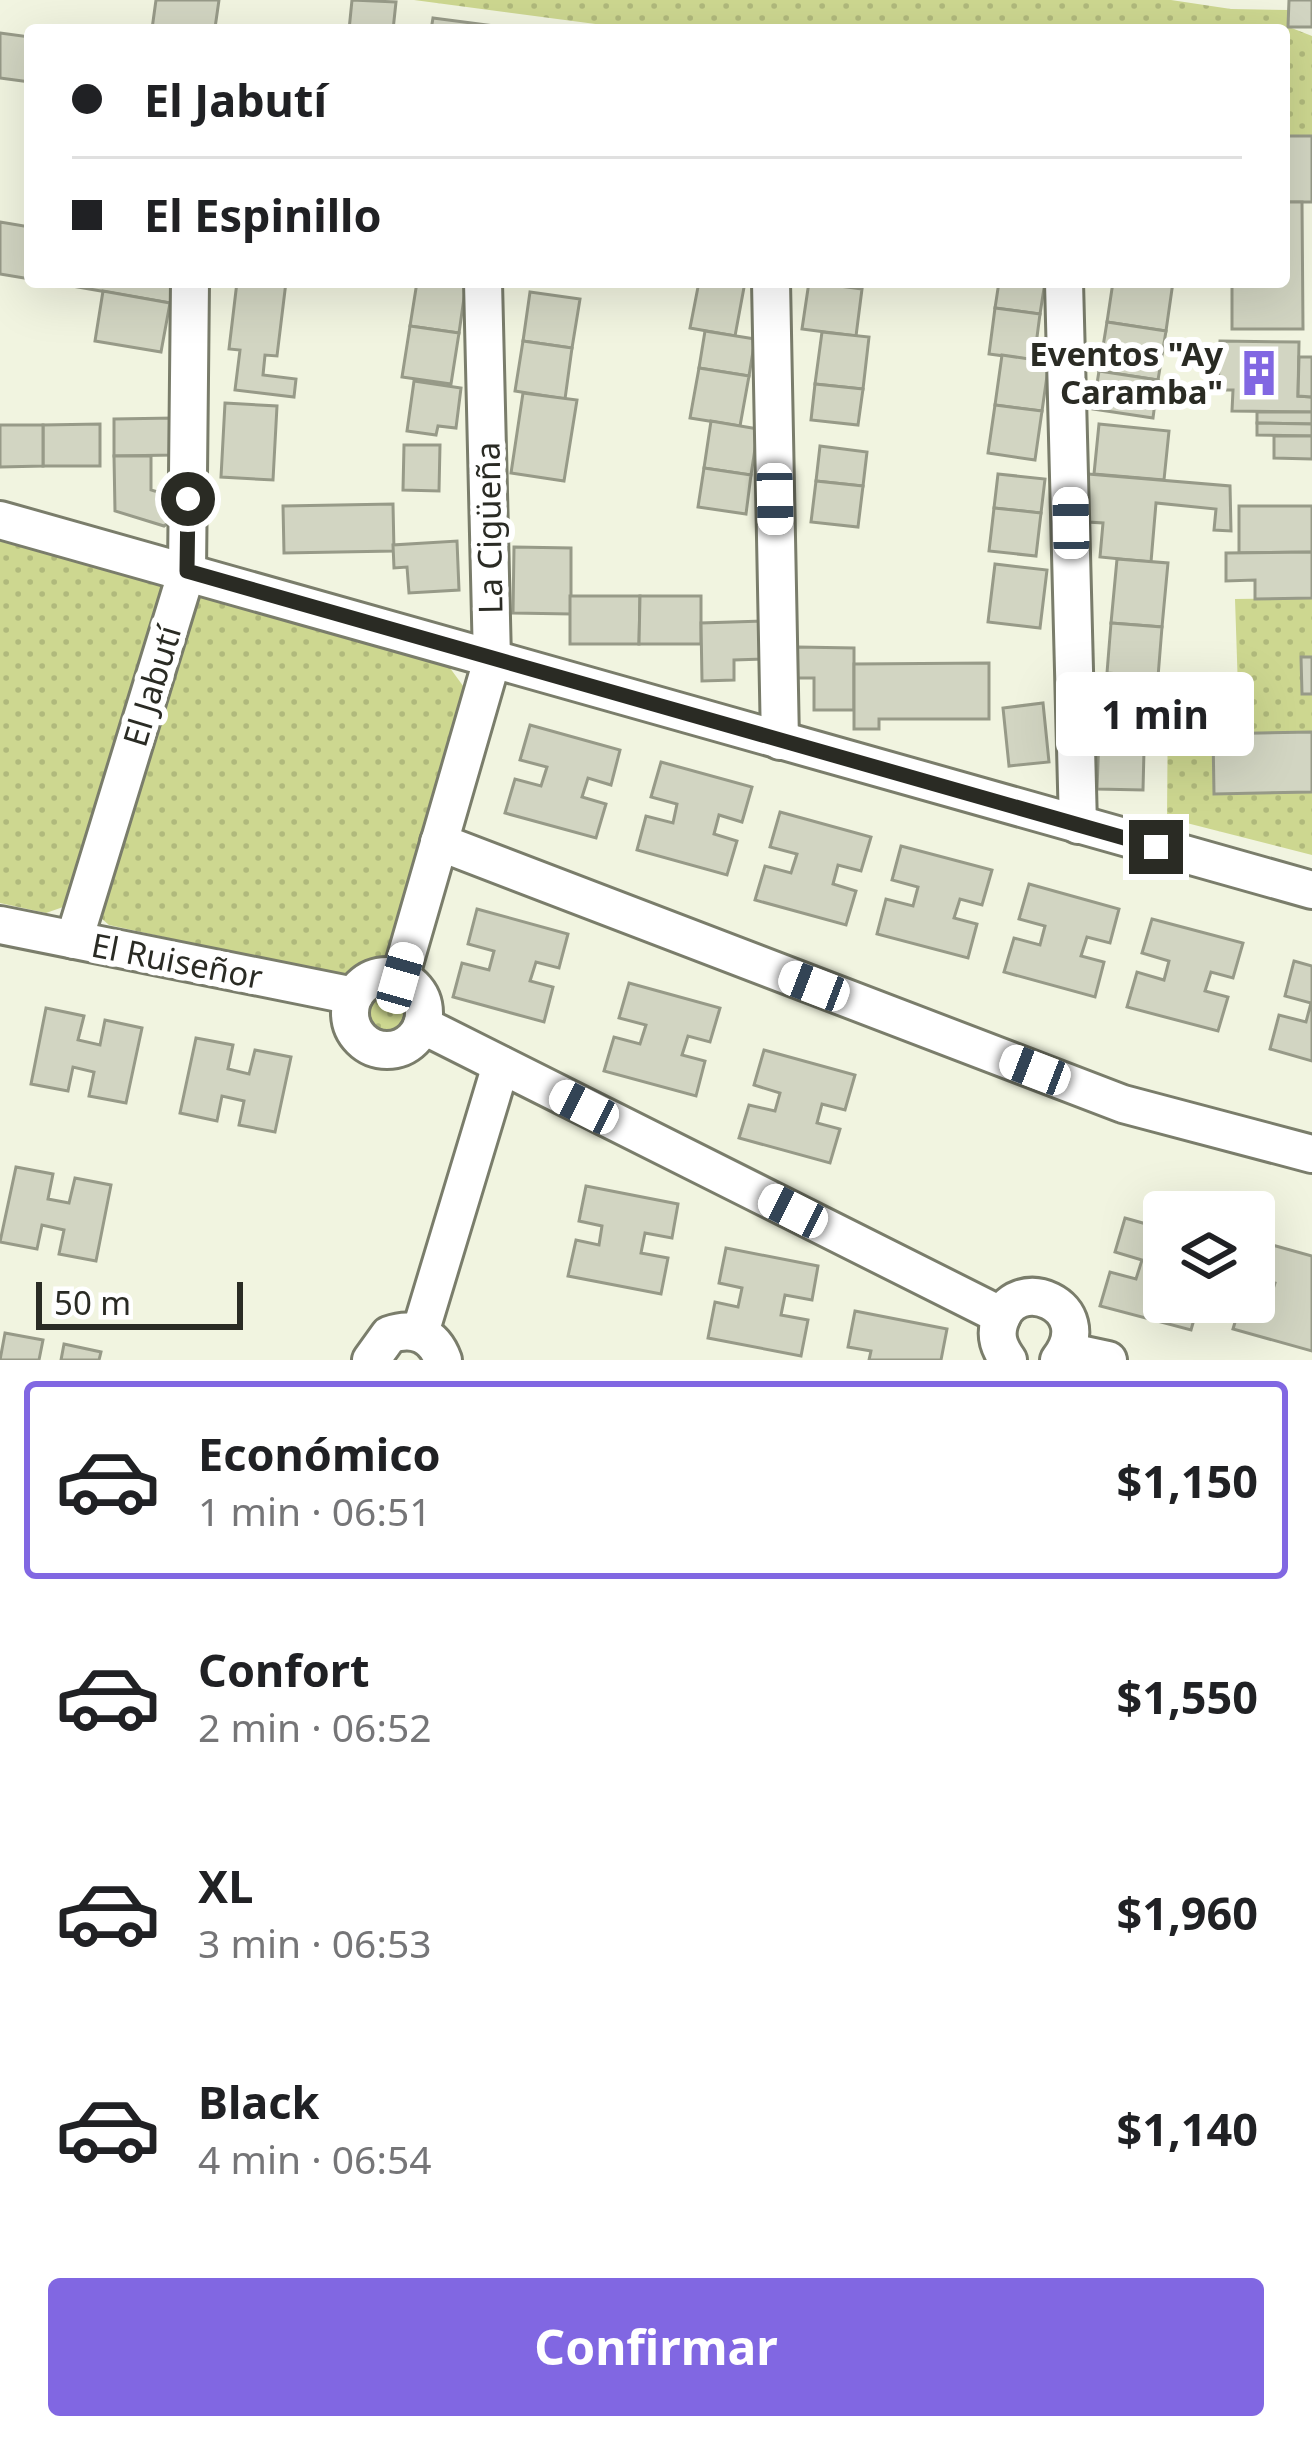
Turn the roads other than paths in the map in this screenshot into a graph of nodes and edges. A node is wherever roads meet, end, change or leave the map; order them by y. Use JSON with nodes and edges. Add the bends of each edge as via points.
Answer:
{"nodes":[{"id":1,"x":190,"y":288,"type":"edge"},
{"id":2,"x":483,"y":288,"type":"edge"},
{"id":3,"x":771,"y":288,"type":"edge"},
{"id":4,"x":1064,"y":288,"type":"edge"},
{"id":5,"x":0,"y":520,"type":"edge"},
{"id":6,"x":187,"y":571,"type":"junction"},
{"id":7,"x":492,"y":660,"type":"junction"},
{"id":8,"x":780,"y":741,"type":"junction"},
{"id":9,"x":1078,"y":825,"type":"junction"},
{"id":10,"x":439,"y":842,"type":"junction"},
{"id":11,"x":1312,"y":890,"type":"edge"},
{"id":12,"x":0,"y":926,"type":"edge"},
{"id":13,"x":74,"y":940,"type":"junction"},
{"id":14,"x":400,"y":978,"type":"junction"},
{"id":15,"x":354,"y":996,"type":"junction"},
{"id":16,"x":422,"y":1025,"type":"junction"},
{"id":17,"x":500,"y":1065,"type":"junction"},
{"id":18,"x":1312,"y":1154,"type":"edge"},
{"id":19,"x":1001,"y":1316,"type":"junction"},
{"id":20,"x":431,"y":1346,"type":"edge"},
{"id":21,"x":1063,"y":1356,"type":"edge"},
{"id":22,"x":371,"y":1360,"type":"edge"},
{"id":23,"x":1008,"y":1360,"type":"edge"},
{"id":24,"x":1108,"y":1360,"type":"edge"}],
"edges":[{"from":1,"to":6,"type":"street","name":"El Jabutí"},
{"from":2,"to":7,"type":"street","name":"La Cigüeña"},
{"from":3,"to":8,"type":"street"},
{"from":4,"to":9,"type":"street"},
{"from":5,"to":6,"type":"street"},
{"from":6,"to":7,"type":"street"},
{"from":6,"to":13,"type":"street","name":"El Jabutí"},
{"from":7,"to":8,"type":"street"},
{"from":7,"to":10,"type":"street","name":"La Cigüeña"},
{"from":8,"to":9,"type":"street"},
{"from":9,"to":11,"type":"street"},
{"from":10,"to":14,"type":"street","name":"La Cigüeña"},
{"from":10,"to":18,"type":"street","via":[[1123,1104]]},
{"from":12,"to":13,"type":"street","name":"El Ruiseñor"},
{"from":13,"to":15,"type":"street","name":"El Ruiseñor"},
{"from":14,"to":15,"type":"street","via":[[379,977]]},
{"from":14,"to":16,"type":"street","via":[[423,1003]]},
{"from":15,"to":16,"type":"street","via":[[355,1031],[372,1046],[396,1048]]},
{"from":16,"to":17,"type":"street"},
{"from":17,"to":19,"type":"street"},
{"from":17,"to":20,"type":"street"},
{"from":19,"to":21,"type":"street","via":[[1018,1300],[1052,1301],[1071,1329]]},
{"from":19,"to":23,"type":"street","via":[[997,1339]]},
{"from":20,"to":22,"type":"street","via":[[409,1330],[388,1335]]},
{"from":21,"to":24,"type":"street"}]}
